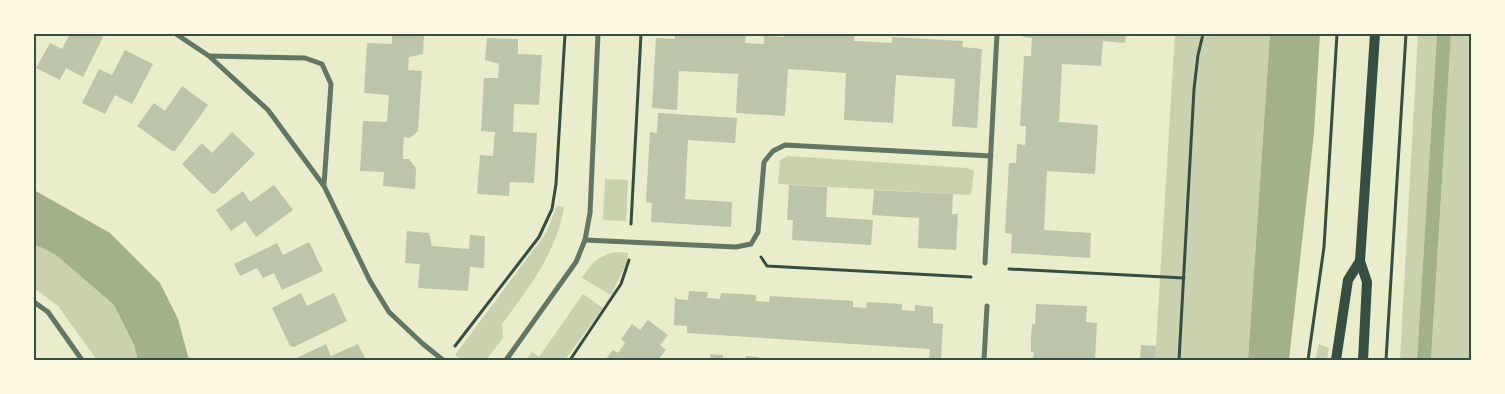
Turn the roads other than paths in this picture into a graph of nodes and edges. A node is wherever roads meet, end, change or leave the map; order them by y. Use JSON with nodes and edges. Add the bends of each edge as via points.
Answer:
{"nodes":[{"id":1,"x":176,"y":34,"type":"edge"},
{"id":2,"x":598,"y":34,"type":"edge"},
{"id":3,"x":997,"y":34,"type":"edge"},
{"id":4,"x":1375,"y":34,"type":"edge"},
{"id":5,"x":209,"y":56,"type":"junction"},
{"id":6,"x":991,"y":156,"type":"junction"},
{"id":7,"x":324,"y":186,"type":"junction"},
{"id":8,"x":585,"y":240,"type":"junction"},
{"id":9,"x":1360,"y":261,"type":"junction"},
{"id":10,"x":985,"y":263,"type":"dead end"},
{"id":11,"x":34,"y":302,"type":"edge"},
{"id":12,"x":987,"y":306,"type":"dead end"},
{"id":13,"x":82,"y":360,"type":"edge"},
{"id":14,"x":443,"y":360,"type":"edge"},
{"id":15,"x":506,"y":360,"type":"edge"},
{"id":16,"x":984,"y":360,"type":"edge"},
{"id":17,"x":1336,"y":360,"type":"edge"},
{"id":18,"x":1362,"y":360,"type":"edge"}],
"edges":[{"from":1,"to":5,"type":"street"},
{"from":2,"to":8,"type":"street","via":[[590,213]]},
{"from":3,"to":6,"type":"street"},
{"from":4,"to":9,"type":"main road"},
{"from":5,"to":7,"type":"street","via":[[268,110]]},
{"from":5,"to":7,"type":"street","via":[[305,58],[322,64],[331,84]]},
{"from":6,"to":8,"type":"street","via":[[785,145],[772,151],[764,162],[758,232],[751,244],[736,247]]},
{"from":6,"to":10,"type":"street"},
{"from":7,"to":14,"type":"street","via":[[370,281],[389,312]]},
{"from":8,"to":15,"type":"street","via":[[576,262]]},
{"from":9,"to":17,"type":"main road","via":[[1348,280]]},
{"from":9,"to":18,"type":"main road","via":[[1367,282]]},
{"from":11,"to":13,"type":"street","via":[[48,312]]},
{"from":12,"to":16,"type":"street"}]}
